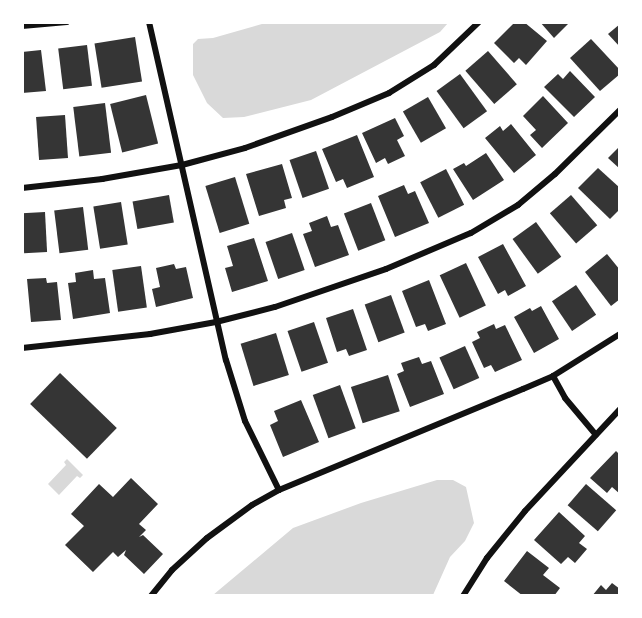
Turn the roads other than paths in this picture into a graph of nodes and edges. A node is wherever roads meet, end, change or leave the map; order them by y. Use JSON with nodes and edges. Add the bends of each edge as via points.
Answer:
{"nodes":[{"id":1,"x":67,"y":22,"type":"edge"},
{"id":2,"x":149,"y":22,"type":"edge"},
{"id":3,"x":479,"y":22,"type":"edge"},
{"id":4,"x":22,"y":26,"type":"edge"},
{"id":5,"x":620,"y":110,"type":"edge"},
{"id":6,"x":182,"y":165,"type":"junction"},
{"id":7,"x":22,"y":188,"type":"edge"},
{"id":8,"x":216,"y":322,"type":"junction"},
{"id":9,"x":620,"y":334,"type":"edge"},
{"id":10,"x":22,"y":348,"type":"edge"},
{"id":11,"x":553,"y":376,"type":"junction"},
{"id":12,"x":620,"y":409,"type":"edge"},
{"id":13,"x":596,"y":435,"type":"junction"},
{"id":14,"x":279,"y":490,"type":"junction"},
{"id":15,"x":151,"y":596,"type":"edge"},
{"id":16,"x":463,"y":596,"type":"edge"}],
"edges":[{"from":1,"to":4,"type":"street"},
{"from":2,"to":6,"type":"street"},
{"from":3,"to":6,"type":"street","via":[[434,66],[389,93],[300,129]]},
{"from":5,"to":8,"type":"street","via":[[537,190],[471,233],[326,291]]},
{"from":6,"to":7,"type":"street"},
{"from":6,"to":8,"type":"street"},
{"from":8,"to":10,"type":"street","via":[[150,334]]},
{"from":8,"to":14,"type":"street","via":[[239,406]]},
{"from":9,"to":11,"type":"street"},
{"from":11,"to":13,"type":"street","via":[[565,398]]},
{"from":11,"to":14,"type":"street"},
{"from":12,"to":13,"type":"street"},
{"from":13,"to":16,"type":"street","via":[[525,511],[487,558]]},
{"from":14,"to":15,"type":"street","via":[[252,504],[207,538]]}]}
